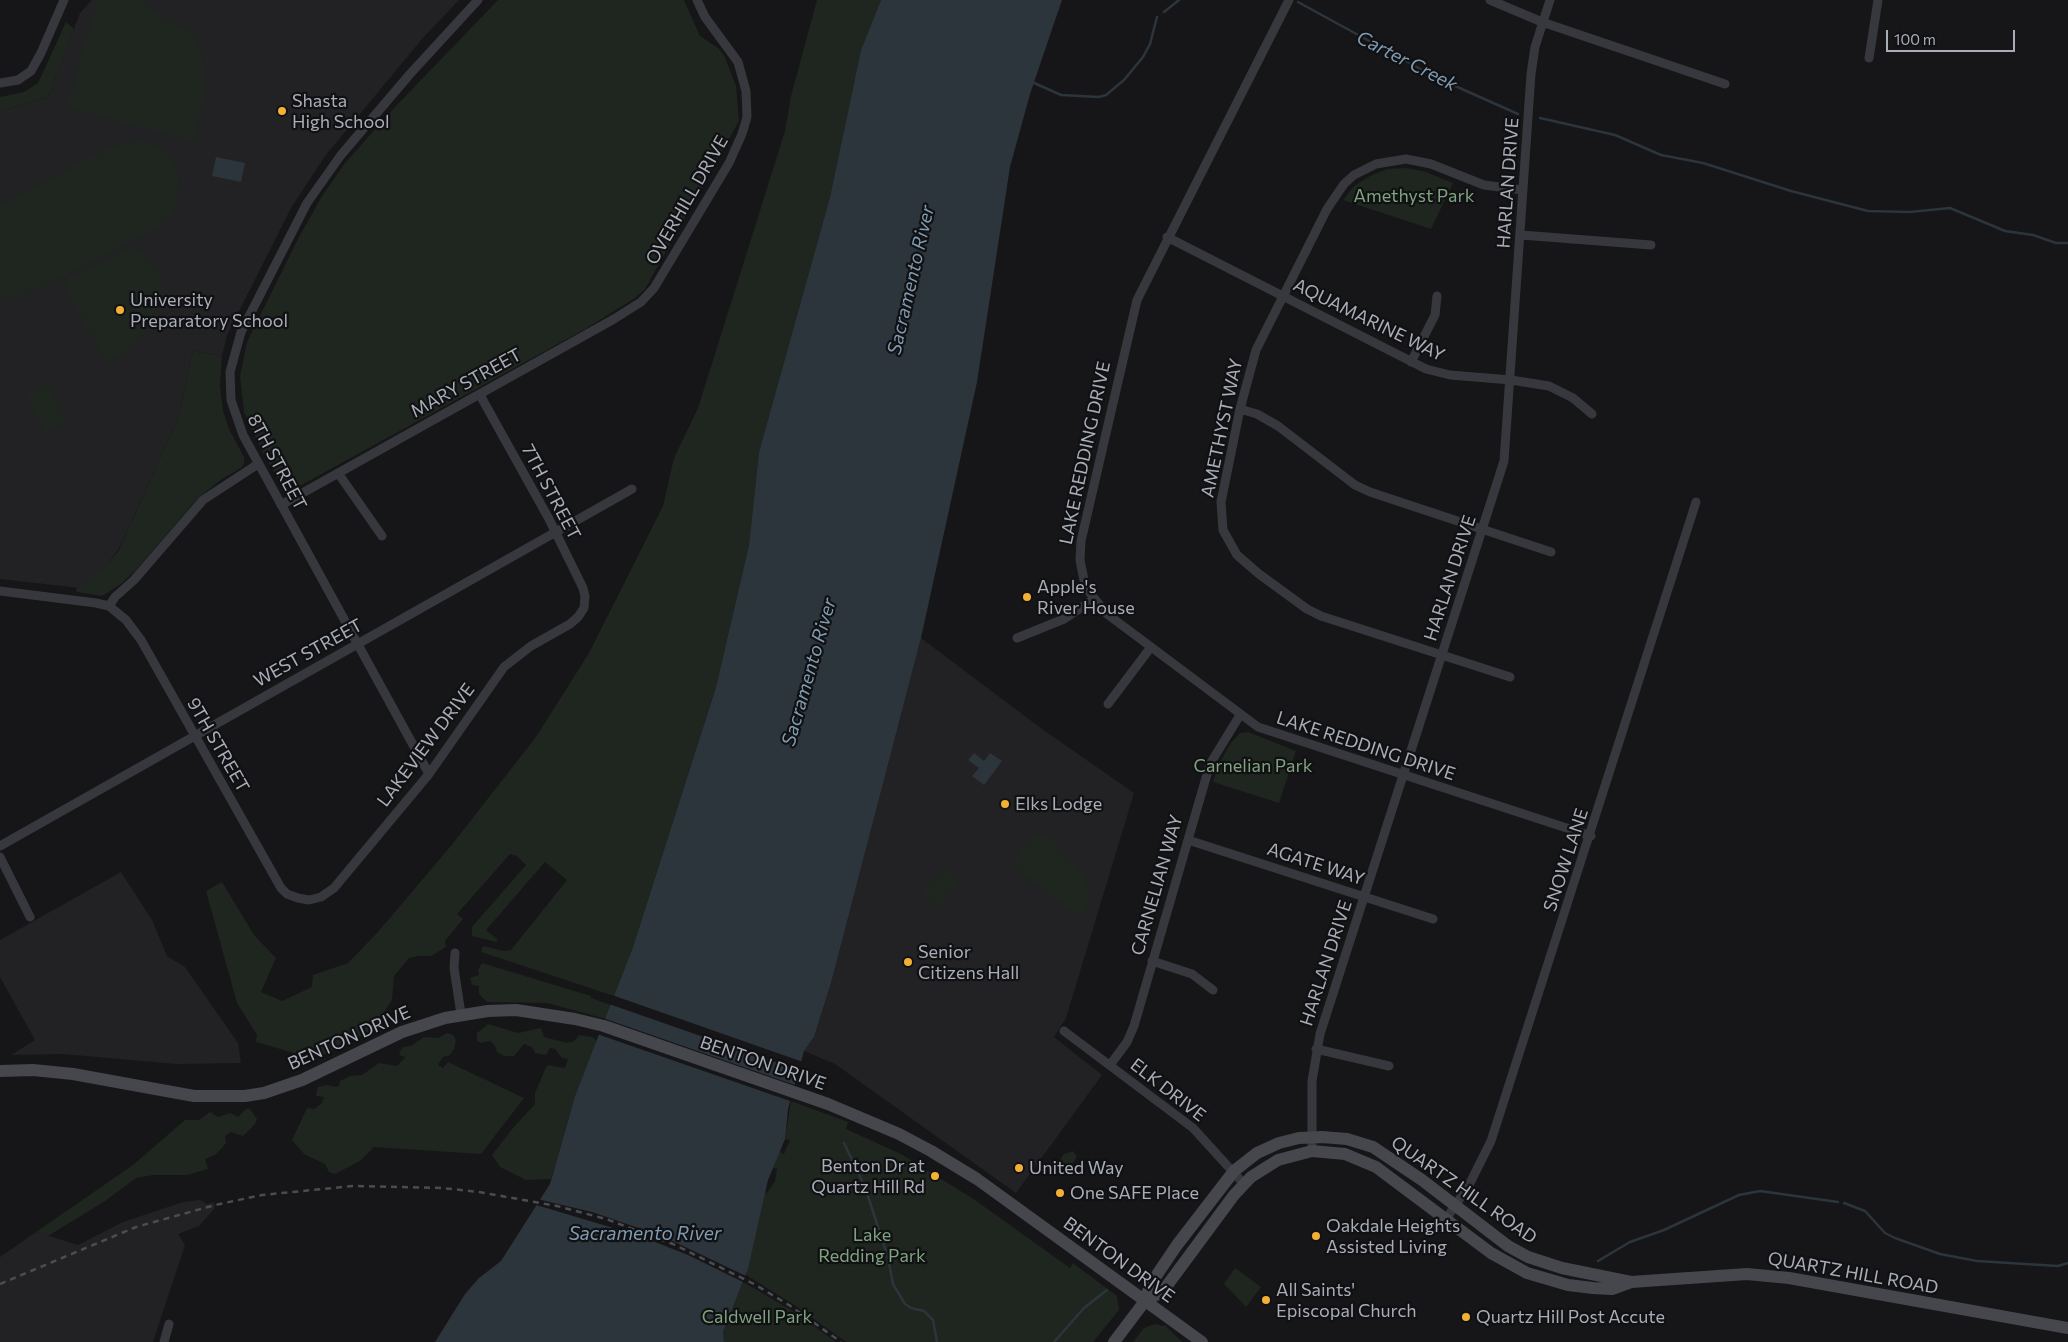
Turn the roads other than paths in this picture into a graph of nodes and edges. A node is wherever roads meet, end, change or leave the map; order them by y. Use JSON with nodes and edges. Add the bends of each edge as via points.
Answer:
{"nodes":[{"id":1,"x":64,"y":0,"type":"edge"},
{"id":2,"x":478,"y":0,"type":"edge"},
{"id":3,"x":697,"y":0,"type":"edge"},
{"id":4,"x":1490,"y":0,"type":"edge"},
{"id":5,"x":1550,"y":0,"type":"edge"},
{"id":6,"x":1878,"y":0,"type":"edge"},
{"id":7,"x":1287,"y":3,"type":"edge"},
{"id":8,"x":1542,"y":22,"type":"junction"},
{"id":9,"x":1869,"y":58,"type":"dead end"},
{"id":10,"x":0,"y":83,"type":"edge"},
{"id":11,"x":1725,"y":84,"type":"dead end"},
{"id":12,"x":1524,"y":190,"type":"junction"},
{"id":13,"x":1520,"y":235,"type":"junction"},
{"id":14,"x":1167,"y":237,"type":"junction"},
{"id":15,"x":1651,"y":245,"type":"dead end"},
{"id":16,"x":659,"y":281,"type":"joint"},
{"id":17,"x":1284,"y":296,"type":"junction"},
{"id":18,"x":1437,"y":296,"type":"dead end"},
{"id":19,"x":1411,"y":362,"type":"junction"},
{"id":20,"x":1511,"y":380,"type":"junction"},
{"id":21,"x":480,"y":394,"type":"junction"},
{"id":22,"x":1240,"y":409,"type":"junction"},
{"id":23,"x":1592,"y":414,"type":"dead end"},
{"id":24,"x":258,"y":464,"type":"junction"},
{"id":25,"x":338,"y":473,"type":"junction"},
{"id":26,"x":632,"y":489,"type":"dead end"},
{"id":27,"x":1696,"y":502,"type":"dead end"},
{"id":28,"x":281,"y":505,"type":"junction"},
{"id":29,"x":1482,"y":530,"type":"junction"},
{"id":30,"x":554,"y":532,"type":"junction"},
{"id":31,"x":382,"y":536,"type":"dead end"},
{"id":32,"x":1550,"y":552,"type":"dead end"},
{"id":33,"x":0,"y":591,"type":"edge"},
{"id":34,"x":1094,"y":599,"type":"junction"},
{"id":35,"x":109,"y":606,"type":"junction"},
{"id":36,"x":584,"y":608,"type":"joint"},
{"id":37,"x":1017,"y":638,"type":"dead end"},
{"id":38,"x":357,"y":643,"type":"junction"},
{"id":39,"x":1151,"y":648,"type":"junction"},
{"id":40,"x":1442,"y":656,"type":"junction"},
{"id":41,"x":1510,"y":677,"type":"dead end"},
{"id":42,"x":1108,"y":704,"type":"dead end"},
{"id":43,"x":1240,"y":715,"type":"junction"},
{"id":44,"x":194,"y":736,"type":"junction"},
{"id":45,"x":429,"y":774,"type":"junction"},
{"id":46,"x":1403,"y":775,"type":"junction"},
{"id":47,"x":1591,"y":836,"type":"junction"},
{"id":48,"x":1188,"y":840,"type":"junction"},
{"id":49,"x":0,"y":846,"type":"edge"},
{"id":50,"x":0,"y":856,"type":"edge"},
{"id":51,"x":1364,"y":896,"type":"junction"},
{"id":52,"x":298,"y":898,"type":"joint"},
{"id":53,"x":30,"y":917,"type":"dead end"},
{"id":54,"x":1433,"y":920,"type":"dead end"},
{"id":55,"x":455,"y":953,"type":"dead end"},
{"id":56,"x":1152,"y":961,"type":"junction"},
{"id":57,"x":1212,"y":990,"type":"dead end"},
{"id":58,"x":461,"y":1014,"type":"junction"},
{"id":59,"x":1064,"y":1031,"type":"dead end"},
{"id":60,"x":1316,"y":1049,"type":"junction"},
{"id":61,"x":1110,"y":1066,"type":"junction"},
{"id":62,"x":1389,"y":1066,"type":"dead end"},
{"id":63,"x":0,"y":1071,"type":"edge"},
{"id":64,"x":1313,"y":1137,"type":"junction"},
{"id":65,"x":1312,"y":1151,"type":"junction"},
{"id":66,"x":1234,"y":1171,"type":"junction"},
{"id":67,"x":1244,"y":1184,"type":"junction"},
{"id":68,"x":1456,"y":1205,"type":"junction"},
{"id":69,"x":1446,"y":1219,"type":"junction"},
{"id":70,"x":1631,"y":1282,"type":"junction"},
{"id":71,"x":1145,"y":1300,"type":"junction"},
{"id":72,"x":169,"y":1324,"type":"dead end"},
{"id":73,"x":2068,"y":1328,"type":"edge"},
{"id":74,"x":164,"y":1342,"type":"edge"},
{"id":75,"x":1114,"y":1342,"type":"edge"},
{"id":76,"x":1202,"y":1342,"type":"edge"}],
"edges":[{"from":1,"to":10,"type":"street","via":[[33,68],[18,80]]},
{"from":2,"to":24,"type":"street","name":"8TH STREET","via":[[341,154],[307,203],[241,332],[230,372],[231,400],[243,435]]},
{"from":3,"to":16,"type":"street","name":"OVERHILL DRIVE","via":[[705,17],[738,62],[746,91],[747,117],[729,163]]},
{"from":4,"to":8,"type":"street"},
{"from":5,"to":8,"type":"street","name":"HARLAN DRIVE"},
{"from":6,"to":9,"type":"street"},
{"from":7,"to":14,"type":"street","name":"LAKE REDDING DRIVE"},
{"from":8,"to":11,"type":"street"},
{"from":8,"to":12,"type":"street","name":"HARLAN DRIVE","via":[[1534,55]]},
{"from":12,"to":13,"type":"street","name":"HARLAN DRIVE"},
{"from":12,"to":17,"type":"street","name":"AMETHYST WAY","via":[[1484,185],[1423,161],[1401,159],[1376,164],[1354,175],[1336,193]]},
{"from":13,"to":15,"type":"street"},
{"from":13,"to":20,"type":"street","name":"HARLAN DRIVE"},
{"from":14,"to":17,"type":"street","name":"AQUAMARINE WAY"},
{"from":14,"to":34,"type":"street","name":"LAKE REDDING DRIVE","via":[[1134,310],[1081,541],[1082,573]]},
{"from":16,"to":21,"type":"street","name":"MARY STREET","via":[[631,309]]},
{"from":17,"to":19,"type":"street","name":"AQUAMARINE WAY"},
{"from":17,"to":22,"type":"street","name":"AMETHYST WAY","via":[[1256,350]]},
{"from":18,"to":19,"type":"street","via":[[1435,314]]},
{"from":19,"to":20,"type":"street","name":"AQUAMARINE WAY","via":[[1438,373]]},
{"from":20,"to":23,"type":"street","name":"AQUAMARINE WAY","via":[[1555,388]]},
{"from":20,"to":29,"type":"street","name":"HARLAN DRIVE","via":[[1505,454]]},
{"from":21,"to":25,"type":"street","name":"MARY STREET"},
{"from":21,"to":30,"type":"street","name":"7TH STREET"},
{"from":22,"to":29,"type":"street","via":[[1278,426],[1359,488]]},
{"from":22,"to":40,"type":"street","name":"AMETHYST WAY","via":[[1221,502],[1223,530],[1237,555],[1258,574],[1316,614]]},
{"from":24,"to":28,"type":"street","name":"8TH STREET"},
{"from":24,"to":35,"type":"street","via":[[203,500]]},
{"from":25,"to":28,"type":"street","name":"MARY STREET"},
{"from":25,"to":31,"type":"street"},
{"from":26,"to":30,"type":"street","name":"WEST STREET"},
{"from":27,"to":47,"type":"street","name":"SNOW LANE"},
{"from":28,"to":38,"type":"street","name":"8TH STREET"},
{"from":29,"to":32,"type":"street"},
{"from":29,"to":40,"type":"street","name":"HARLAN DRIVE"},
{"from":30,"to":36,"type":"street","name":"7TH STREET","via":[[583,588]]},
{"from":30,"to":38,"type":"street","name":"WEST STREET"},
{"from":33,"to":35,"type":"street"},
{"from":34,"to":37,"type":"street","via":[[1064,619]]},
{"from":34,"to":39,"type":"street","name":"LAKE REDDING DRIVE","via":[[1107,614]]},
{"from":35,"to":44,"type":"street","name":"9TH STREET","via":[[134,629]]},
{"from":36,"to":45,"type":"street","name":"LAKEVIEW DRIVE","via":[[570,624],[527,648],[504,667]]},
{"from":38,"to":44,"type":"street","name":"WEST STREET"},
{"from":38,"to":45,"type":"street","name":"8TH STREET"},
{"from":39,"to":42,"type":"street"},
{"from":39,"to":43,"type":"street","name":"LAKE REDDING DRIVE"},
{"from":40,"to":41,"type":"street","name":"AMETHYST WAY"},
{"from":40,"to":46,"type":"street","name":"HARLAN DRIVE"},
{"from":43,"to":46,"type":"street","name":"LAKE REDDING DRIVE","via":[[1270,732]]},
{"from":43,"to":48,"type":"street","name":"CARNELIAN WAY","via":[[1212,758]]},
{"from":44,"to":49,"type":"street","name":"WEST STREET"},
{"from":44,"to":52,"type":"street","name":"9TH STREET","via":[[277,882],[287,894]]},
{"from":45,"to":52,"type":"street","name":"LAKEVIEW DRIVE","via":[[334,888],[314,900]]},
{"from":46,"to":47,"type":"street","name":"LAKE REDDING DRIVE"},
{"from":46,"to":51,"type":"street","name":"HARLAN DRIVE"},
{"from":47,"to":68,"type":"street","name":"SNOW LANE","via":[[1491,1141]]},
{"from":48,"to":51,"type":"street","name":"AGATE WAY"},
{"from":48,"to":56,"type":"street","name":"CARNELIAN WAY"},
{"from":50,"to":53,"type":"street"},
{"from":51,"to":54,"type":"street","name":"AGATE WAY"},
{"from":51,"to":60,"type":"street","name":"HARLAN DRIVE"},
{"from":55,"to":58,"type":"street"},
{"from":56,"to":57,"type":"street","via":[[1192,974]]},
{"from":56,"to":61,"type":"street","name":"CARNELIAN WAY","via":[[1134,1026]]},
{"from":58,"to":63,"type":"street","name":"BENTON DRIVE","via":[[402,1032],[313,1076],[264,1093],[216,1098],[64,1073]]},
{"from":58,"to":71,"type":"street","name":"BENTON DRIVE","via":[[516,1010],[604,1026],[828,1104],[899,1134],[955,1164]]},
{"from":59,"to":61,"type":"street","name":"ELK DRIVE"},
{"from":60,"to":62,"type":"street"},
{"from":60,"to":64,"type":"street","name":"HARLAN DRIVE","via":[[1312,1086]]},
{"from":61,"to":66,"type":"street","name":"ELK DRIVE","via":[[1181,1118]]},
{"from":64,"to":65,"type":"street","name":"HARLAN DRIVE"},
{"from":64,"to":66,"type":"street","name":"QUARTZ HILL ROAD","via":[[1269,1147]]},
{"from":64,"to":68,"type":"street","name":"QUARTZ HILL ROAD","via":[[1347,1139],[1372,1147]]},
{"from":65,"to":67,"type":"street","name":"QUARTZ HILL ROAD","via":[[1278,1160]]},
{"from":65,"to":69,"type":"street","name":"QUARTZ HILL ROAD","via":[[1345,1154],[1370,1164]]},
{"from":66,"to":67,"type":"street","name":"ELK DRIVE"},
{"from":66,"to":71,"type":"street","name":"QUARTZ HILL ROAD","via":[[1160,1269]]},
{"from":67,"to":71,"type":"street","name":"QUARTZ HILL ROAD","via":[[1164,1291]]},
{"from":68,"to":69,"type":"street","name":"SNOW LANE"},
{"from":68,"to":70,"type":"street","name":"QUARTZ HILL ROAD","via":[[1522,1255],[1562,1268]]},
{"from":69,"to":70,"type":"street","name":"QUARTZ HILL ROAD","via":[[1504,1260],[1536,1276],[1568,1285],[1607,1290]]},
{"from":70,"to":73,"type":"street","name":"QUARTZ HILL ROAD","via":[[1748,1274],[1789,1278]]},
{"from":71,"to":75,"type":"street","name":"QUARTZ HILL ROAD"},
{"from":71,"to":76,"type":"street","name":"BENTON DRIVE"},
{"from":72,"to":74,"type":"street"}]}
